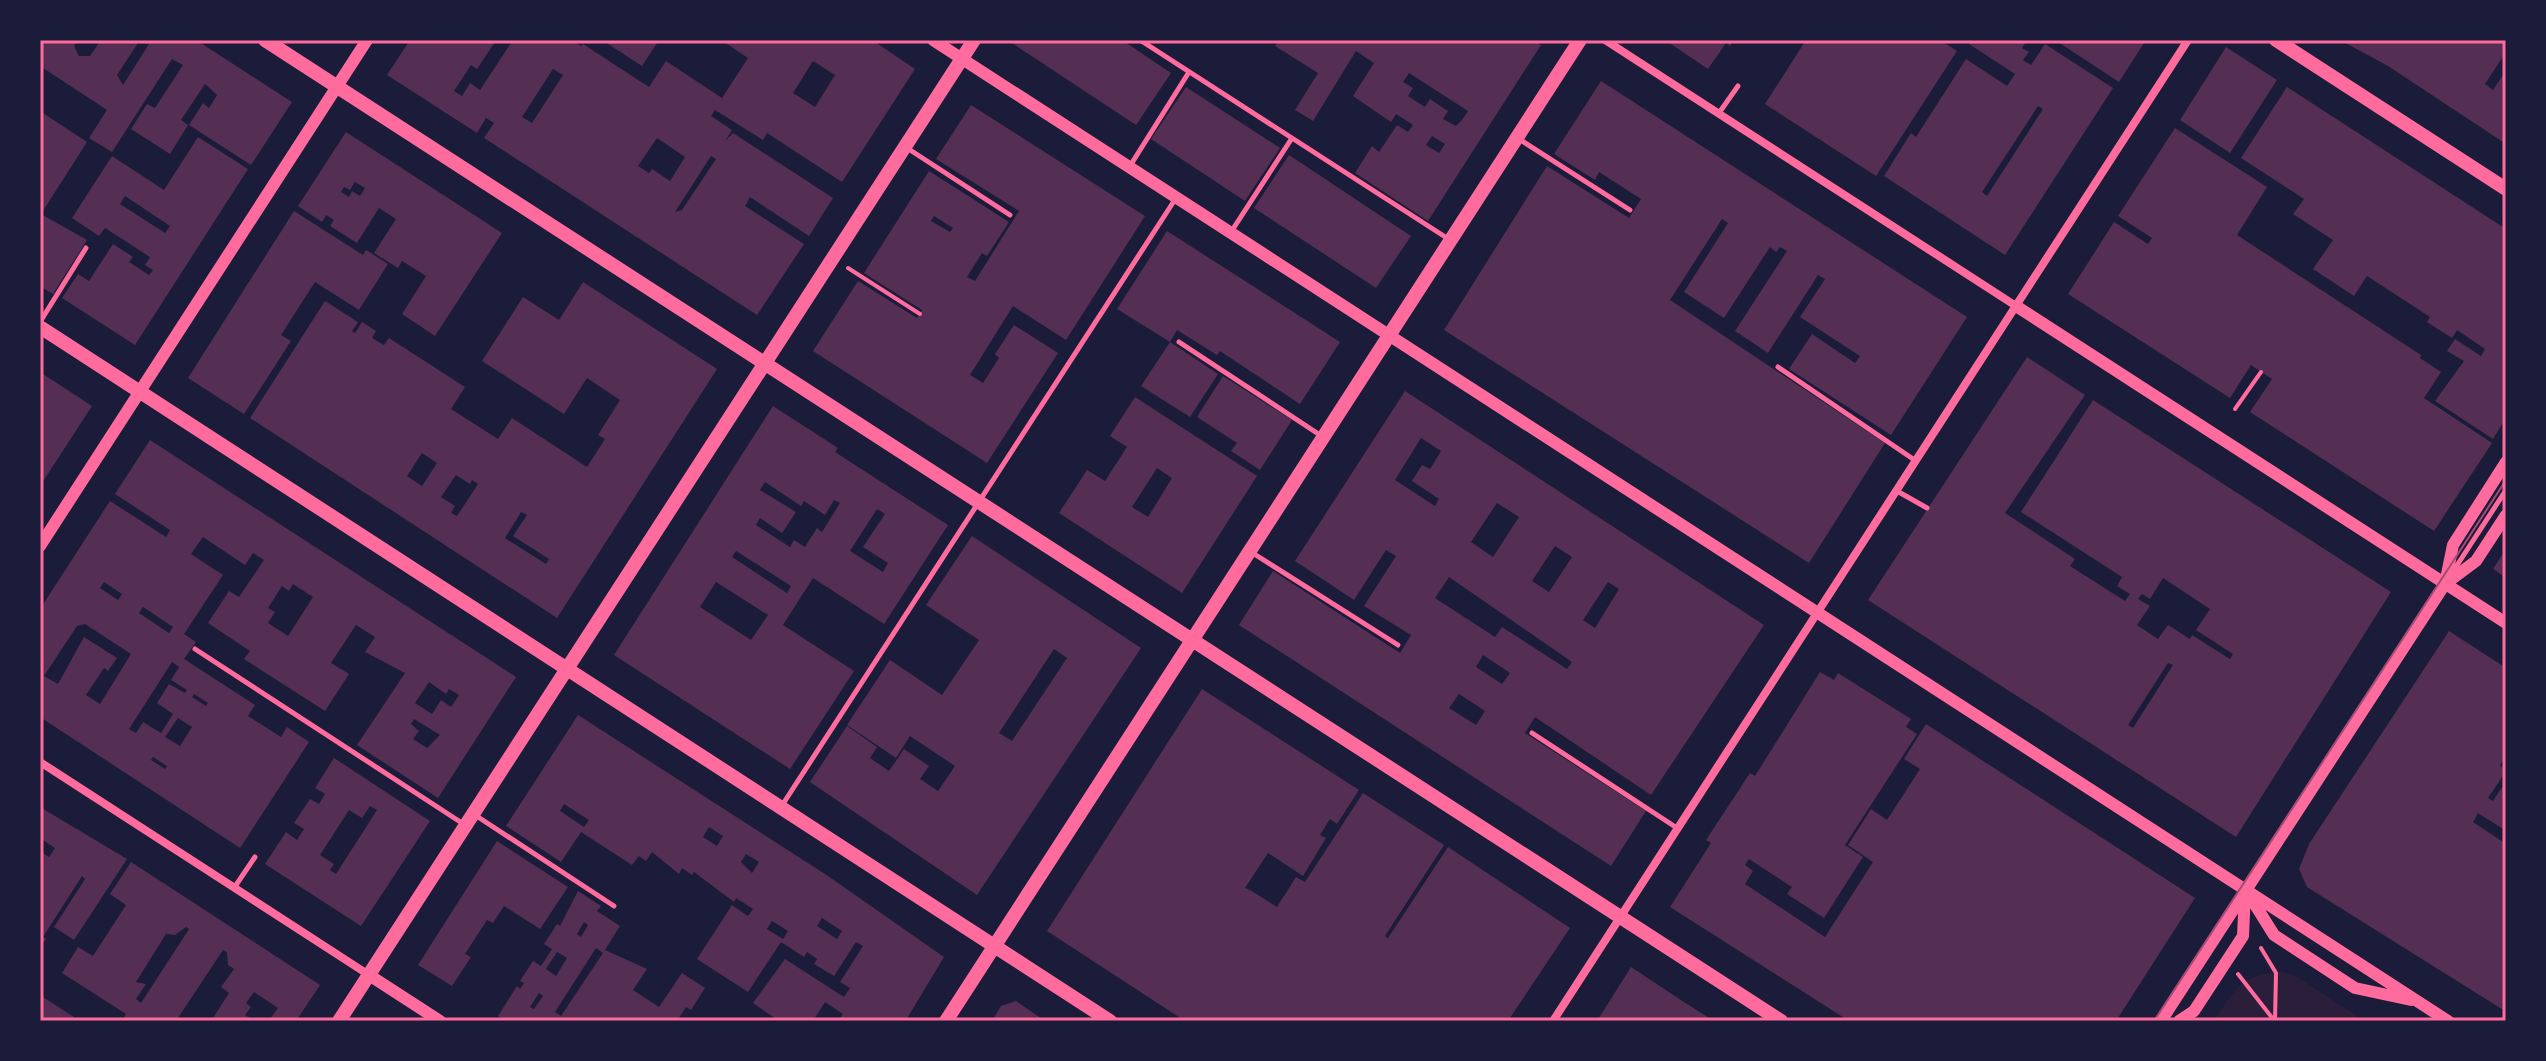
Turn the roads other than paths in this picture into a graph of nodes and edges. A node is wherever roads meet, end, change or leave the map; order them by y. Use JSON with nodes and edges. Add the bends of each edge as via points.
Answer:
{"nodes":[{"id":1,"x":265,"y":40,"type":"edge"},
{"id":2,"x":367,"y":40,"type":"edge"},
{"id":3,"x":933,"y":40,"type":"edge"},
{"id":4,"x":974,"y":40,"type":"edge"},
{"id":5,"x":1140,"y":40,"type":"edge"},
{"id":6,"x":1580,"y":40,"type":"edge"},
{"id":7,"x":1605,"y":40,"type":"edge"},
{"id":8,"x":2188,"y":40,"type":"edge"},
{"id":9,"x":2276,"y":40,"type":"edge"},
{"id":10,"x":962,"y":59,"type":"junction"},
{"id":11,"x":1189,"y":72,"type":"junction"},
{"id":12,"x":1738,"y":86,"type":"dead end"},
{"id":13,"x":337,"y":87,"type":"junction"},
{"id":14,"x":1719,"y":114,"type":"junction"},
{"id":15,"x":1292,"y":138,"type":"junction"},
{"id":16,"x":1517,"y":138,"type":"junction"},
{"id":17,"x":904,"y":146,"type":"junction"},
{"id":18,"x":1129,"y":167,"type":"junction"},
{"id":19,"x":2506,"y":189,"type":"edge"},
{"id":20,"x":1176,"y":197,"type":"junction"},
{"id":21,"x":1630,"y":210,"type":"dead end"},
{"id":22,"x":1010,"y":215,"type":"dead end"},
{"id":23,"x":1230,"y":233,"type":"junction"},
{"id":24,"x":1451,"y":241,"type":"junction"},
{"id":25,"x":86,"y":248,"type":"dead end"},
{"id":26,"x":2016,"y":306,"type":"junction"},
{"id":27,"x":40,"y":324,"type":"edge"},
{"id":28,"x":1389,"y":335,"type":"junction"},
{"id":29,"x":1179,"y":342,"type":"dead end"},
{"id":30,"x":765,"y":363,"type":"junction"},
{"id":31,"x":1778,"y":367,"type":"dead end"},
{"id":32,"x":140,"y":391,"type":"junction"},
{"id":33,"x":1323,"y":437,"type":"junction"},
{"id":34,"x":1916,"y":461,"type":"junction"},
{"id":35,"x":2506,"y":462,"type":"edge"},
{"id":36,"x":1897,"y":490,"type":"junction"},
{"id":37,"x":2506,"y":490,"type":"edge"},
{"id":38,"x":978,"y":502,"type":"junction"},
{"id":39,"x":1927,"y":508,"type":"dead end"},
{"id":40,"x":2506,"y":515,"type":"edge"},
{"id":41,"x":40,"y":546,"type":"edge"},
{"id":42,"x":1250,"y":551,"type":"junction"},
{"id":43,"x":2445,"y":584,"type":"junction"},
{"id":44,"x":1817,"y":613,"type":"junction"},
{"id":45,"x":2506,"y":623,"type":"edge"},
{"id":46,"x":1192,"y":640,"type":"junction"},
{"id":47,"x":1398,"y":645,"type":"dead end"},
{"id":48,"x":195,"y":649,"type":"dead end"},
{"id":49,"x":567,"y":668,"type":"junction"},
{"id":50,"x":1532,"y":733,"type":"dead end"},
{"id":51,"x":40,"y":762,"type":"edge"},
{"id":52,"x":781,"y":807,"type":"junction"},
{"id":53,"x":469,"y":820,"type":"junction"},
{"id":54,"x":1678,"y":828,"type":"junction"},
{"id":55,"x":255,"y":857,"type":"dead end"},
{"id":56,"x":234,"y":888,"type":"junction"},
{"id":57,"x":2245,"y":889,"type":"junction"},
{"id":58,"x":614,"y":906,"type":"dead end"},
{"id":59,"x":1621,"y":917,"type":"junction"},
{"id":60,"x":994,"y":946,"type":"junction"},
{"id":61,"x":369,"y":975,"type":"junction"},
{"id":62,"x":2417,"y":1001,"type":"junction"},
{"id":63,"x":339,"y":1021,"type":"edge"},
{"id":64,"x":440,"y":1021,"type":"edge"},
{"id":65,"x":946,"y":1021,"type":"edge"},
{"id":66,"x":1110,"y":1021,"type":"edge"},
{"id":67,"x":1553,"y":1021,"type":"edge"},
{"id":68,"x":1781,"y":1021,"type":"edge"},
{"id":69,"x":2161,"y":1021,"type":"edge"},
{"id":70,"x":2179,"y":1021,"type":"edge"},
{"id":71,"x":2448,"y":1021,"type":"edge"}],
"edges":[{"from":1,"to":13,"type":"main road"},
{"from":2,"to":13,"type":"street"},
{"from":3,"to":10,"type":"street"},
{"from":4,"to":10,"type":"main road"},
{"from":5,"to":11,"type":"lane"},
{"from":6,"to":16,"type":"main road"},
{"from":7,"to":14,"type":"street"},
{"from":8,"to":26,"type":"street"},
{"from":9,"to":19,"type":"main road"},
{"from":10,"to":17,"type":"main road"},
{"from":10,"to":18,"type":"street"},
{"from":11,"to":15,"type":"lane"},
{"from":11,"to":18,"type":"lane"},
{"from":12,"to":14,"type":"lane"},
{"from":13,"to":30,"type":"main road"},
{"from":13,"to":32,"type":"street"},
{"from":14,"to":26,"type":"street"},
{"from":15,"to":23,"type":"lane"},
{"from":15,"to":24,"type":"lane"},
{"from":16,"to":21,"type":"lane"},
{"from":16,"to":24,"type":"main road"},
{"from":17,"to":22,"type":"lane"},
{"from":17,"to":30,"type":"main road"},
{"from":18,"to":20,"type":"street"},
{"from":20,"to":23,"type":"street"},
{"from":20,"to":38,"type":"lane"},
{"from":23,"to":28,"type":"street"},
{"from":24,"to":28,"type":"main road"},
{"from":25,"to":27,"type":"lane"},
{"from":26,"to":34,"type":"street"},
{"from":26,"to":43,"type":"street"},
{"from":27,"to":32,"type":"main road"},
{"from":28,"to":33,"type":"main road"},
{"from":28,"to":44,"type":"street"},
{"from":29,"to":33,"type":"lane"},
{"from":30,"to":38,"type":"main road"},
{"from":30,"to":49,"type":"main road"},
{"from":31,"to":34,"type":"lane"},
{"from":32,"to":41,"type":"street"},
{"from":32,"to":49,"type":"main road"},
{"from":33,"to":42,"type":"main road"},
{"from":34,"to":36,"type":"street"},
{"from":35,"to":43,"type":"street","via":[[2453,545]]},
{"from":36,"to":39,"type":"lane"},
{"from":36,"to":44,"type":"street"},
{"from":37,"to":43,"type":"lane"},
{"from":38,"to":46,"type":"main road"},
{"from":38,"to":52,"type":"lane"},
{"from":40,"to":43,"type":"street","via":[[2476,561]]},
{"from":42,"to":46,"type":"main road"},
{"from":42,"to":47,"type":"lane"},
{"from":43,"to":45,"type":"street"},
{"from":43,"to":57,"type":"street"},
{"from":44,"to":54,"type":"street"},
{"from":44,"to":57,"type":"street"},
{"from":46,"to":59,"type":"main road"},
{"from":46,"to":60,"type":"main road"},
{"from":48,"to":53,"type":"lane"},
{"from":49,"to":52,"type":"main road"},
{"from":49,"to":53,"type":"main road"},
{"from":50,"to":54,"type":"lane"},
{"from":51,"to":56,"type":"street"},
{"from":52,"to":60,"type":"main road"},
{"from":53,"to":58,"type":"lane"},
{"from":53,"to":61,"type":"main road"},
{"from":54,"to":59,"type":"street"},
{"from":55,"to":56,"type":"lane"},
{"from":56,"to":61,"type":"street"},
{"from":57,"to":62,"type":"street"},
{"from":57,"to":62,"type":"street","via":[[2274,935],[2355,988]]},
{"from":57,"to":69,"type":"street"},
{"from":57,"to":70,"type":"street","via":[[2243,936],[2194,1011]]},
{"from":59,"to":67,"type":"street"},
{"from":59,"to":68,"type":"main road"},
{"from":60,"to":65,"type":"main road"},
{"from":60,"to":66,"type":"main road"},
{"from":61,"to":63,"type":"main road"},
{"from":61,"to":64,"type":"street"},
{"from":62,"to":71,"type":"street"}]}
